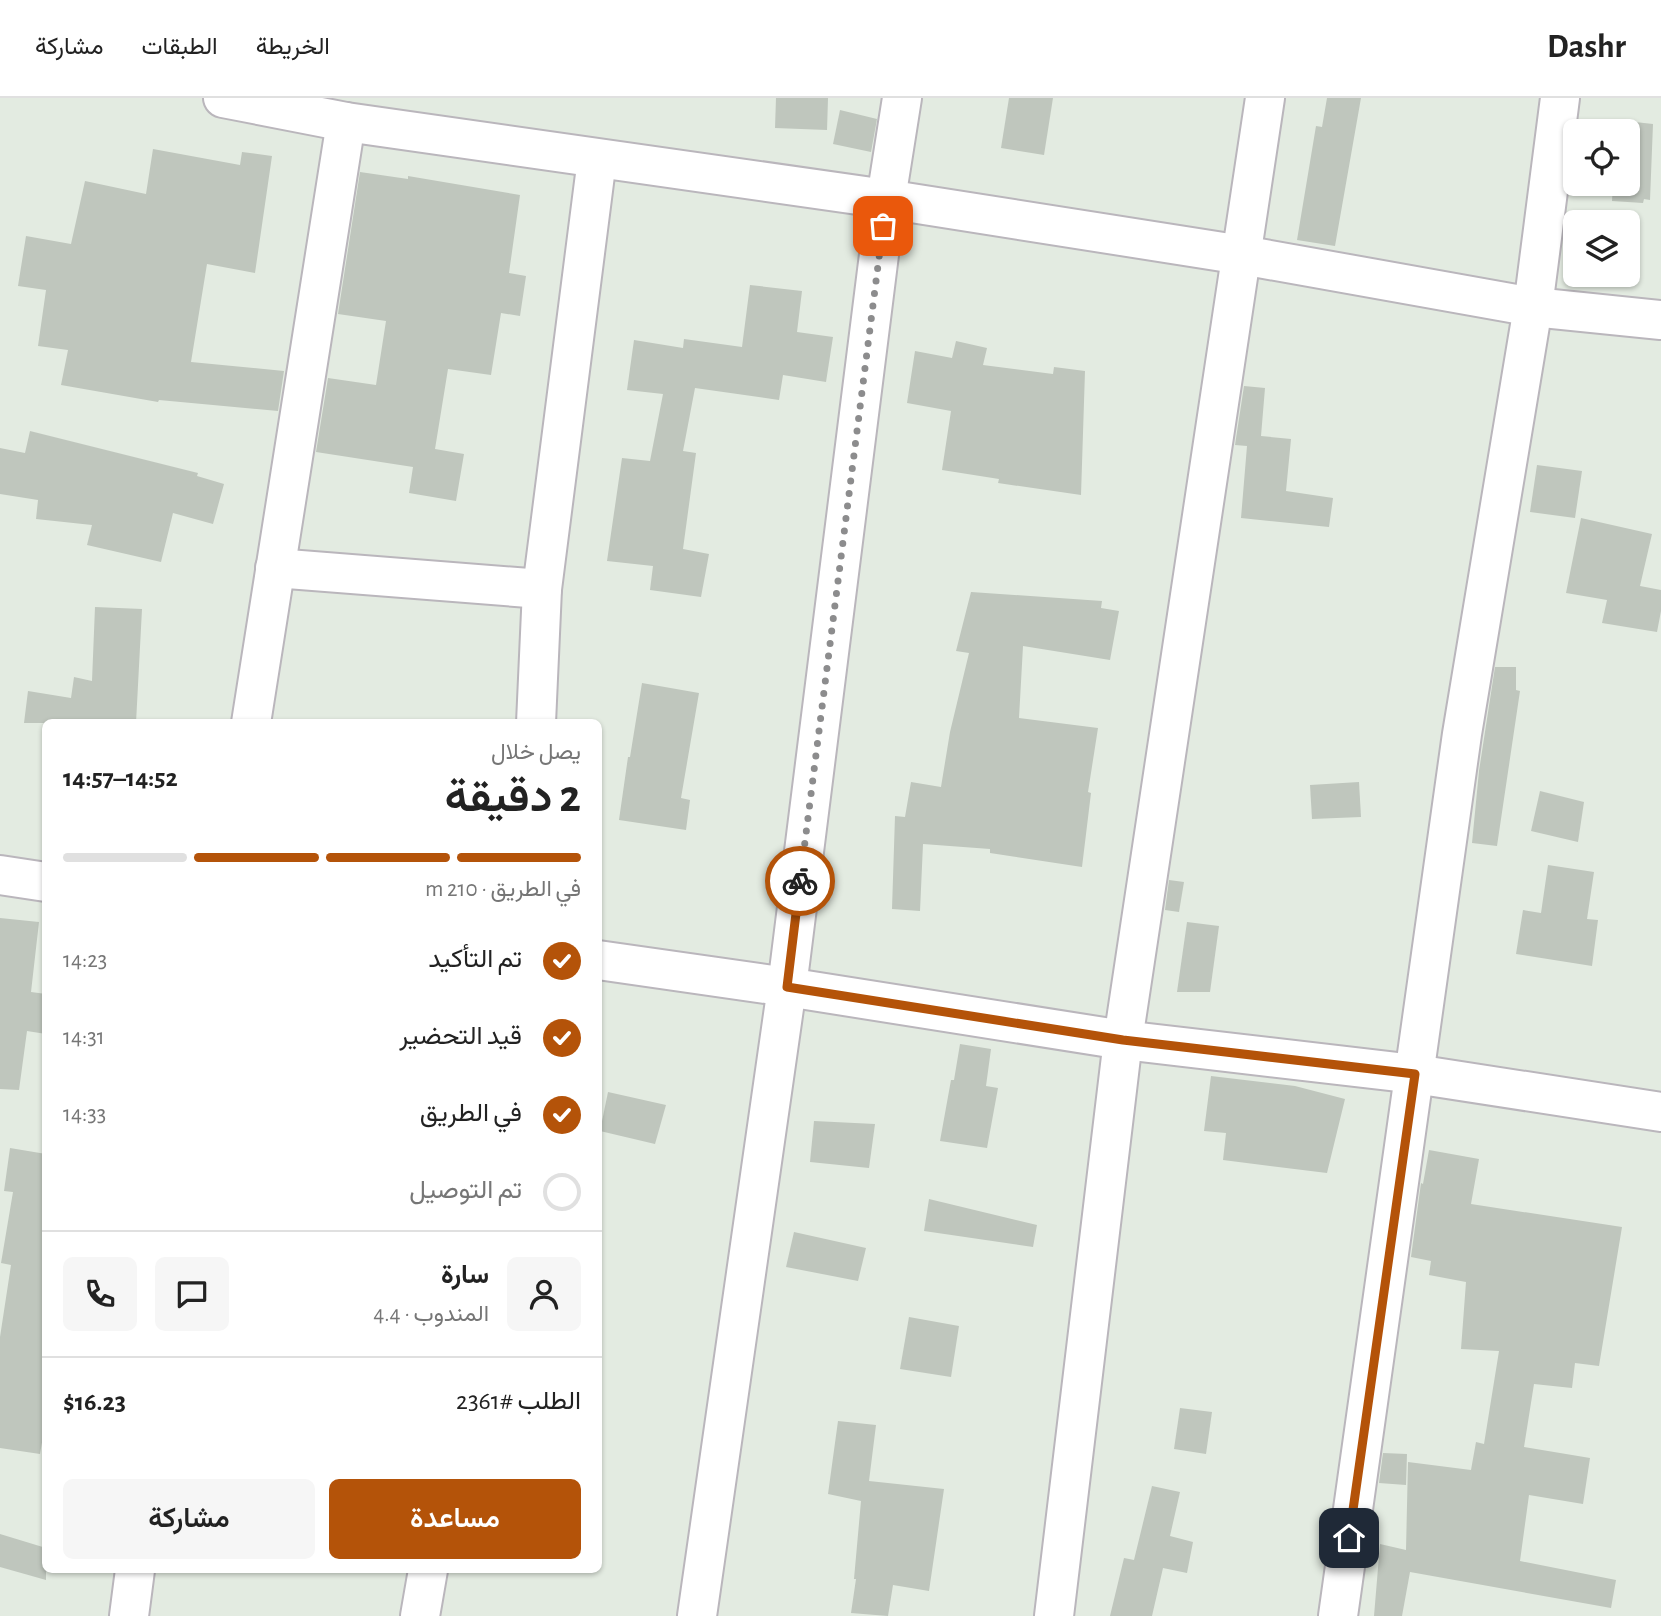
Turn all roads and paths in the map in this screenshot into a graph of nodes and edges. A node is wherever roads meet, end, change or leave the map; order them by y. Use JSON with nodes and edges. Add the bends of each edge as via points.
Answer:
{"nodes":[{"id":1,"x":223,"y":98,"type":"edge"},
{"id":2,"x":902,"y":98,"type":"edge"},
{"id":3,"x":1265,"y":98,"type":"edge"},
{"id":4,"x":1560,"y":98,"type":"edge"},
{"id":5,"x":346,"y":122,"type":"junction"},
{"id":6,"x":597,"y":159,"type":"junction"},
{"id":7,"x":887,"y":199,"type":"junction"},
{"id":8,"x":1242,"y":255,"type":"junction"},
{"id":9,"x":1533,"y":307,"type":"junction"},
{"id":10,"x":1661,"y":320,"type":"edge"},
{"id":11,"x":275,"y":568,"type":"junction"},
{"id":12,"x":542,"y":589,"type":"junction"},
{"id":13,"x":252,"y":719,"type":"edge"},
{"id":14,"x":536,"y":719,"type":"edge"},
{"id":15,"x":0,"y":875,"type":"edge"},
{"id":16,"x":42,"y":881,"type":"edge"},
{"id":17,"x":602,"y":961,"type":"edge"},
{"id":18,"x":787,"y":987,"type":"junction"},
{"id":19,"x":1123,"y":1040,"type":"junction"},
{"id":20,"x":1415,"y":1074,"type":"junction"},
{"id":21,"x":1661,"y":1112,"type":"edge"},
{"id":22,"x":135,"y":1573,"type":"edge"},
{"id":23,"x":427,"y":1573,"type":"edge"},
{"id":24,"x":129,"y":1616,"type":"edge"},
{"id":25,"x":420,"y":1616,"type":"edge"},
{"id":26,"x":697,"y":1616,"type":"edge"},
{"id":27,"x":1054,"y":1616,"type":"edge"},
{"id":28,"x":1338,"y":1616,"type":"edge"}],
"edges":[{"from":1,"to":5,"type":"street"},
{"from":2,"to":7,"type":"street"},
{"from":3,"to":8,"type":"street"},
{"from":4,"to":9,"type":"street"},
{"from":5,"to":6,"type":"street"},
{"from":5,"to":11,"type":"street"},
{"from":6,"to":7,"type":"street"},
{"from":6,"to":12,"type":"street"},
{"from":7,"to":8,"type":"street"},
{"from":7,"to":18,"type":"street"},
{"from":8,"to":9,"type":"street"},
{"from":8,"to":19,"type":"street"},
{"from":9,"to":10,"type":"street"},
{"from":9,"to":20,"type":"street","via":[[1462,734]]},
{"from":11,"to":12,"type":"street"},
{"from":11,"to":13,"type":"street"},
{"from":12,"to":14,"type":"street"},
{"from":15,"to":16,"type":"street"},
{"from":17,"to":18,"type":"street"},
{"from":18,"to":19,"type":"street"},
{"from":18,"to":26,"type":"street"},
{"from":19,"to":20,"type":"street"},
{"from":19,"to":27,"type":"street"},
{"from":20,"to":21,"type":"street"},
{"from":20,"to":28,"type":"street"},
{"from":22,"to":24,"type":"street"},
{"from":23,"to":25,"type":"street"}]}
